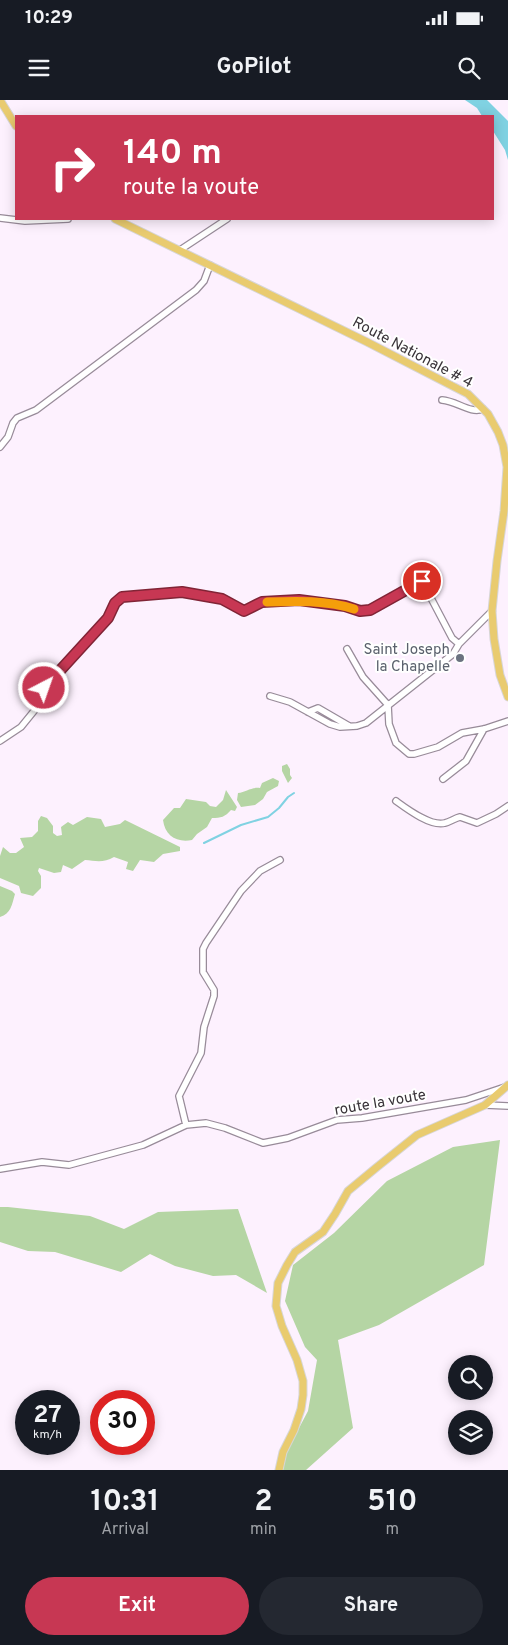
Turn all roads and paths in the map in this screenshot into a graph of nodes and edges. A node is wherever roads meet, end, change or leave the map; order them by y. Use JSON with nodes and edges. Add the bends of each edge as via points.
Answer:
{"nodes":[{"id":1,"x":0,"y":100,"type":"edge"},
{"id":2,"x":15,"y":124,"type":"edge"},
{"id":3,"x":0,"y":218,"type":"edge"},
{"id":4,"x":54,"y":220,"type":"edge"},
{"id":5,"x":117,"y":220,"type":"edge"},
{"id":6,"x":225,"y":220,"type":"edge"},
{"id":7,"x":180,"y":250,"type":"junction"},
{"id":8,"x":210,"y":265,"type":"junction"},
{"id":9,"x":442,"y":400,"type":"dead end"},
{"id":10,"x":482,"y":409,"type":"junction"},
{"id":11,"x":0,"y":447,"type":"edge"},
{"id":12,"x":492,"y":611,"type":"junction"},
{"id":13,"x":459,"y":644,"type":"junction"},
{"id":14,"x":347,"y":650,"type":"dead end"},
{"id":15,"x":270,"y":696,"type":"dead end"},
{"id":16,"x":508,"y":697,"type":"edge"},
{"id":17,"x":388,"y":705,"type":"junction"},
{"id":18,"x":508,"y":721,"type":"edge"},
{"id":19,"x":484,"y":729,"type":"junction"},
{"id":20,"x":0,"y":741,"type":"edge"},
{"id":21,"x":443,"y":779,"type":"dead end"},
{"id":22,"x":396,"y":801,"type":"dead end"},
{"id":23,"x":508,"y":806,"type":"edge"},
{"id":24,"x":280,"y":860,"type":"dead end"},
{"id":25,"x":508,"y":1086,"type":"edge"},
{"id":26,"x":485,"y":1105,"type":"junction"},
{"id":27,"x":508,"y":1106,"type":"edge"},
{"id":28,"x":186,"y":1125,"type":"junction"},
{"id":29,"x":0,"y":1169,"type":"edge"},
{"id":30,"x":279,"y":1470,"type":"edge"}],
"edges":[{"from":1,"to":2,"type":"main road"},
{"from":3,"to":4,"type":"street","via":[[25,222]]},
{"from":5,"to":7,"type":"main road","name":"Route Nationale # 4"},
{"from":6,"to":7,"type":"street"},
{"from":7,"to":8,"type":"main road","name":"Route Nationale # 4"},
{"from":8,"to":10,"type":"main road","name":"Route Nationale # 4","via":[[468,394]]},
{"from":8,"to":11,"type":"street","via":[[204,281],[196,290],[36,410],[17,418]]},
{"from":9,"to":10,"type":"street","via":[[456,402],[472,411]]},
{"from":10,"to":12,"type":"main road","name":"Route Nationale # 4","via":[[498,432],[507,467]]},
{"from":12,"to":13,"type":"street"},
{"from":12,"to":16,"type":"main road","name":"Route Nationale # 4","via":[[500,674]]},
{"from":13,"to":17,"type":"street","via":[[454,654]]},
{"from":13,"to":20,"type":"street","via":[[452,638],[422,581],[365,611],[299,600],[262,602],[244,611],[222,599],[182,592],[122,597],[108,618],[44,688],[34,711],[21,727]]},
{"from":14,"to":17,"type":"street","via":[[364,677]]},
{"from":15,"to":17,"type":"street","via":[[290,702],[340,727],[366,723]]},
{"from":17,"to":19,"type":"street","via":[[389,724],[396,743],[409,754],[438,747],[462,733]]},
{"from":18,"to":19,"type":"street"},
{"from":19,"to":21,"type":"street","via":[[466,761]]},
{"from":22,"to":23,"type":"street","via":[[430,822],[444,824],[460,817],[477,823]]},
{"from":24,"to":28,"type":"street","via":[[260,870],[241,891],[203,949],[203,972],[214,996],[204,1027],[201,1053],[179,1096]]},
{"from":25,"to":26,"type":"main road"},
{"from":25,"to":28,"type":"street","name":"route la voute","via":[[466,1100],[337,1120],[288,1138],[263,1143],[206,1123]]},
{"from":26,"to":27,"type":"street"},
{"from":26,"to":30,"type":"main road","via":[[417,1135],[377,1167],[348,1191],[323,1232],[295,1252],[287,1266],[278,1283],[276,1306],[297,1360],[303,1396]]},
{"from":28,"to":29,"type":"street","name":"route la voute","via":[[143,1145],[70,1165],[42,1162]]}]}
